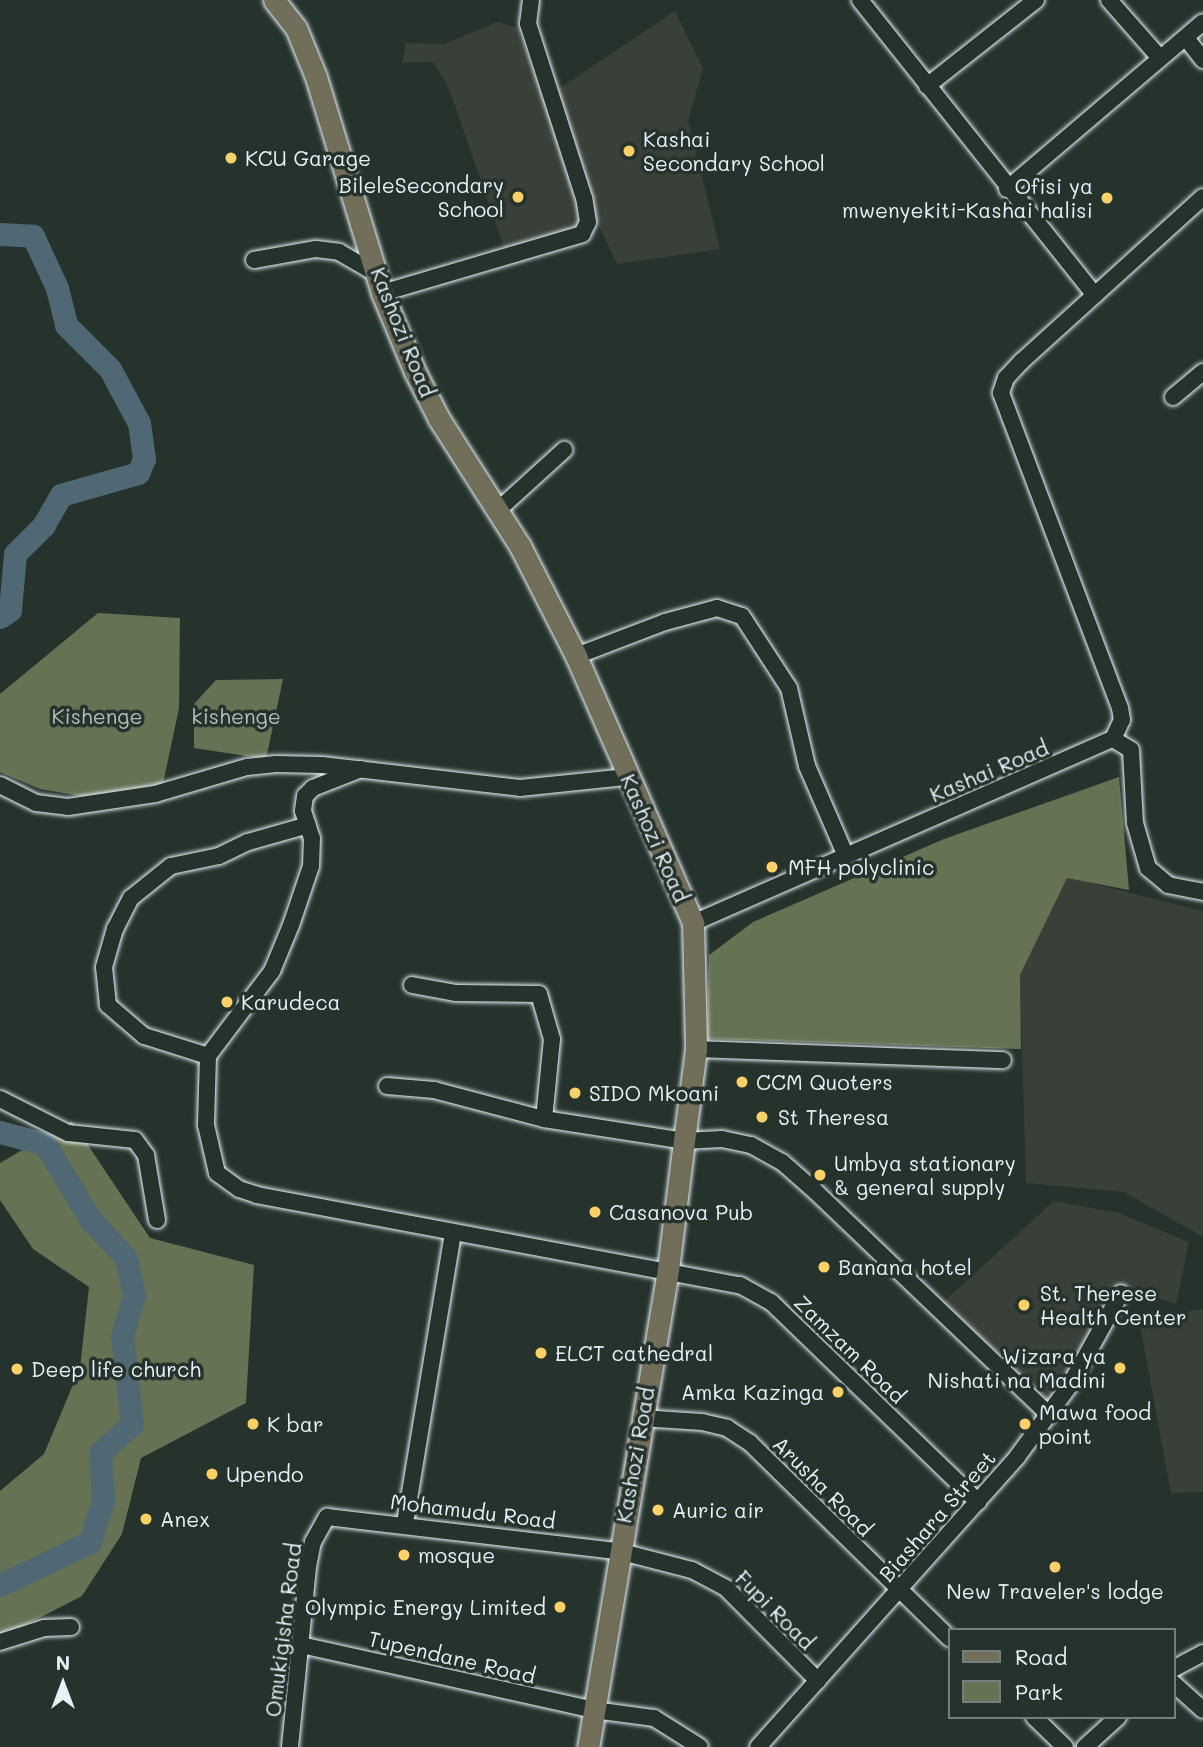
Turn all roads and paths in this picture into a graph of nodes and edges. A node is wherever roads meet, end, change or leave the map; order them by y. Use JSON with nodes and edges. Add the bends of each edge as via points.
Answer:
{"nodes":[{"id":1,"x":274,"y":0,"type":"edge"},
{"id":2,"x":531,"y":0,"type":"edge"},
{"id":3,"x":860,"y":0,"type":"edge"},
{"id":4,"x":1036,"y":0,"type":"edge"},
{"id":5,"x":1109,"y":0,"type":"edge"},
{"id":6,"x":1203,"y":22,"type":"edge"},
{"id":7,"x":1186,"y":38,"type":"junction"},
{"id":8,"x":1159,"y":57,"type":"junction"},
{"id":9,"x":1203,"y":60,"type":"edge"},
{"id":10,"x":927,"y":86,"type":"junction"},
{"id":11,"x":1007,"y":189,"type":"junction"},
{"id":12,"x":1203,"y":197,"type":"edge"},
{"id":13,"x":254,"y":260,"type":"dead end"},
{"id":14,"x":380,"y":283,"type":"junction"},
{"id":15,"x":1095,"y":295,"type":"junction"},
{"id":16,"x":1203,"y":372,"type":"edge"},
{"id":17,"x":1173,"y":397,"type":"dead end"},
{"id":18,"x":564,"y":450,"type":"dead end"},
{"id":19,"x":497,"y":511,"type":"junction"},
{"id":20,"x":576,"y":656,"type":"junction"},
{"id":21,"x":1113,"y":739,"type":"junction"},
{"id":22,"x":361,"y":769,"type":"junction"},
{"id":23,"x":627,"y":777,"type":"junction"},
{"id":24,"x":0,"y":785,"type":"edge"},
{"id":25,"x":308,"y":825,"type":"junction"},
{"id":26,"x":846,"y":856,"type":"junction"},
{"id":27,"x":1203,"y":892,"type":"edge"},
{"id":28,"x":693,"y":922,"type":"junction"},
{"id":29,"x":412,"y":985,"type":"dead end"},
{"id":30,"x":696,"y":1049,"type":"junction"},
{"id":31,"x":208,"y":1056,"type":"junction"},
{"id":32,"x":1003,"y":1060,"type":"dead end"},
{"id":33,"x":387,"y":1086,"type":"dead end"},
{"id":34,"x":0,"y":1099,"type":"edge"},
{"id":35,"x":544,"y":1119,"type":"junction"},
{"id":36,"x":684,"y":1141,"type":"junction"},
{"id":37,"x":157,"y":1220,"type":"dead end"},
{"id":38,"x":453,"y":1234,"type":"junction"},
{"id":39,"x":668,"y":1270,"type":"junction"},
{"id":40,"x":1121,"y":1293,"type":"dead end"},
{"id":41,"x":1049,"y":1415,"type":"junction"},
{"id":42,"x":641,"y":1418,"type":"junction"},
{"id":43,"x":978,"y":1502,"type":"junction"},
{"id":44,"x":324,"y":1520,"type":"joint"},
{"id":45,"x":405,"y":1523,"type":"junction"},
{"id":46,"x":618,"y":1551,"type":"junction"},
{"id":47,"x":899,"y":1592,"type":"junction"},
{"id":48,"x":71,"y":1627,"type":"dead end"},
{"id":49,"x":948,"y":1637,"type":"edge"},
{"id":50,"x":0,"y":1642,"type":"edge"},
{"id":51,"x":301,"y":1645,"type":"junction"},
{"id":52,"x":1203,"y":1653,"type":"edge"},
{"id":53,"x":1175,"y":1667,"type":"edge"},
{"id":54,"x":818,"y":1681,"type":"junction"},
{"id":55,"x":1175,"y":1685,"type":"edge"},
{"id":56,"x":594,"y":1710,"type":"junction"},
{"id":57,"x":1203,"y":1710,"type":"edge"},
{"id":58,"x":1036,"y":1719,"type":"edge"},
{"id":59,"x":1116,"y":1719,"type":"edge"},
{"id":60,"x":290,"y":1747,"type":"edge"},
{"id":61,"x":588,"y":1747,"type":"edge"},
{"id":62,"x":700,"y":1747,"type":"edge"},
{"id":63,"x":758,"y":1747,"type":"edge"},
{"id":64,"x":1065,"y":1747,"type":"edge"},
{"id":65,"x":1085,"y":1747,"type":"edge"}],
"edges":[{"from":1,"to":14,"type":"main road","name":"Kashozi Road","via":[[296,28],[316,77]]},
{"from":2,"to":14,"type":"street","via":[[528,24],[584,198],[587,222],[582,234]]},
{"from":3,"to":10,"type":"street"},
{"from":4,"to":10,"type":"street"},
{"from":5,"to":8,"type":"street"},
{"from":6,"to":7,"type":"street"},
{"from":7,"to":8,"type":"street"},
{"from":7,"to":9,"type":"street"},
{"from":8,"to":11,"type":"street"},
{"from":10,"to":11,"type":"street"},
{"from":11,"to":15,"type":"street"},
{"from":12,"to":15,"type":"street"},
{"from":13,"to":14,"type":"street","via":[[316,250],[339,252]]},
{"from":14,"to":19,"type":"main road","name":"Kashozi Road","via":[[439,419]]},
{"from":15,"to":21,"type":"street","via":[[1022,361],[1006,378],[1001,393],[1120,708],[1122,720]]},
{"from":16,"to":17,"type":"street"},
{"from":18,"to":19,"type":"street"},
{"from":19,"to":20,"type":"main road","name":"Kashozi Road"},
{"from":20,"to":23,"type":"main road","name":"Kashozi Road"},
{"from":20,"to":26,"type":"street","via":[[653,626],[717,608],[742,616],[789,688],[807,766]]},
{"from":21,"to":26,"type":"street","name":"Kashai Road"},
{"from":21,"to":27,"type":"street","via":[[1131,750],[1138,847],[1148,868],[1168,885]]},
{"from":22,"to":23,"type":"street","via":[[520,788]]},
{"from":22,"to":24,"type":"street","via":[[247,767],[155,794],[68,807],[36,803]]},
{"from":22,"to":25,"type":"street","via":[[308,792],[303,811]]},
{"from":23,"to":28,"type":"main road","name":"Kashozi Road","via":[[659,837]]},
{"from":25,"to":31,"type":"street","via":[[311,866],[281,952],[262,986]]},
{"from":25,"to":31,"type":"street","via":[[248,842],[219,856],[171,866],[131,898],[115,929],[104,967],[108,1005],[144,1036]]},
{"from":26,"to":28,"type":"street","name":"Kashai Road"},
{"from":28,"to":30,"type":"main road","name":"Kashozi Road"},
{"from":29,"to":35,"type":"street","via":[[456,993],[539,994],[552,1039]]},
{"from":30,"to":32,"type":"street"},
{"from":30,"to":36,"type":"main road","name":"Kashozi Road"},
{"from":31,"to":38,"type":"street","name":"Zamzam Road","via":[[209,1148],[224,1181],[257,1195]]},
{"from":33,"to":35,"type":"street","via":[[434,1090]]},
{"from":34,"to":37,"type":"street","via":[[68,1133],[135,1140],[146,1155]]},
{"from":35,"to":36,"type":"street"},
{"from":36,"to":39,"type":"main road","name":"Kashozi Road"},
{"from":36,"to":41,"type":"street","via":[[722,1139],[751,1145],[782,1162]]},
{"from":38,"to":39,"type":"street","name":"Zamzam Road"},
{"from":38,"to":45,"type":"street"},
{"from":39,"to":42,"type":"main road","name":"Kashozi Road"},
{"from":39,"to":43,"type":"street","name":"Zamzam Road","via":[[740,1285],[771,1301]]},
{"from":40,"to":41,"type":"street","name":"Biashara Street"},
{"from":41,"to":43,"type":"street","name":"Biashara Street"},
{"from":42,"to":46,"type":"main road","name":"Kashozi Road"},
{"from":42,"to":47,"type":"street","name":"Arusha Road","via":[[702,1422],[738,1436]]},
{"from":43,"to":47,"type":"street","name":"Biashara Street"},
{"from":44,"to":45,"type":"street","name":"Mohamudu Road","via":[[336,1516]]},
{"from":44,"to":51,"type":"street","name":"Omukigisha Road","via":[[308,1567]]},
{"from":45,"to":46,"type":"street","name":"Mohamudu Road"},
{"from":46,"to":54,"type":"street","name":"Fupi Road","via":[[710,1577]]},
{"from":46,"to":56,"type":"main road","name":"Kashozi Road"},
{"from":47,"to":49,"type":"street","name":"Arusha Road"},
{"from":47,"to":54,"type":"street","name":"Biashara Street"},
{"from":48,"to":50,"type":"street","via":[[44,1628]]},
{"from":51,"to":56,"type":"street","name":"Tupendane Road"},
{"from":51,"to":60,"type":"street","name":"Omukigisha Road"},
{"from":52,"to":53,"type":"street"},
{"from":54,"to":63,"type":"street","name":"Biashara Street"},
{"from":55,"to":57,"type":"street"},
{"from":56,"to":61,"type":"main road","name":"Kashozi Road"},
{"from":56,"to":62,"type":"street","name":"Tupendane Road","via":[[654,1718]]},
{"from":58,"to":64,"type":"street"},
{"from":59,"to":65,"type":"street"}]}
